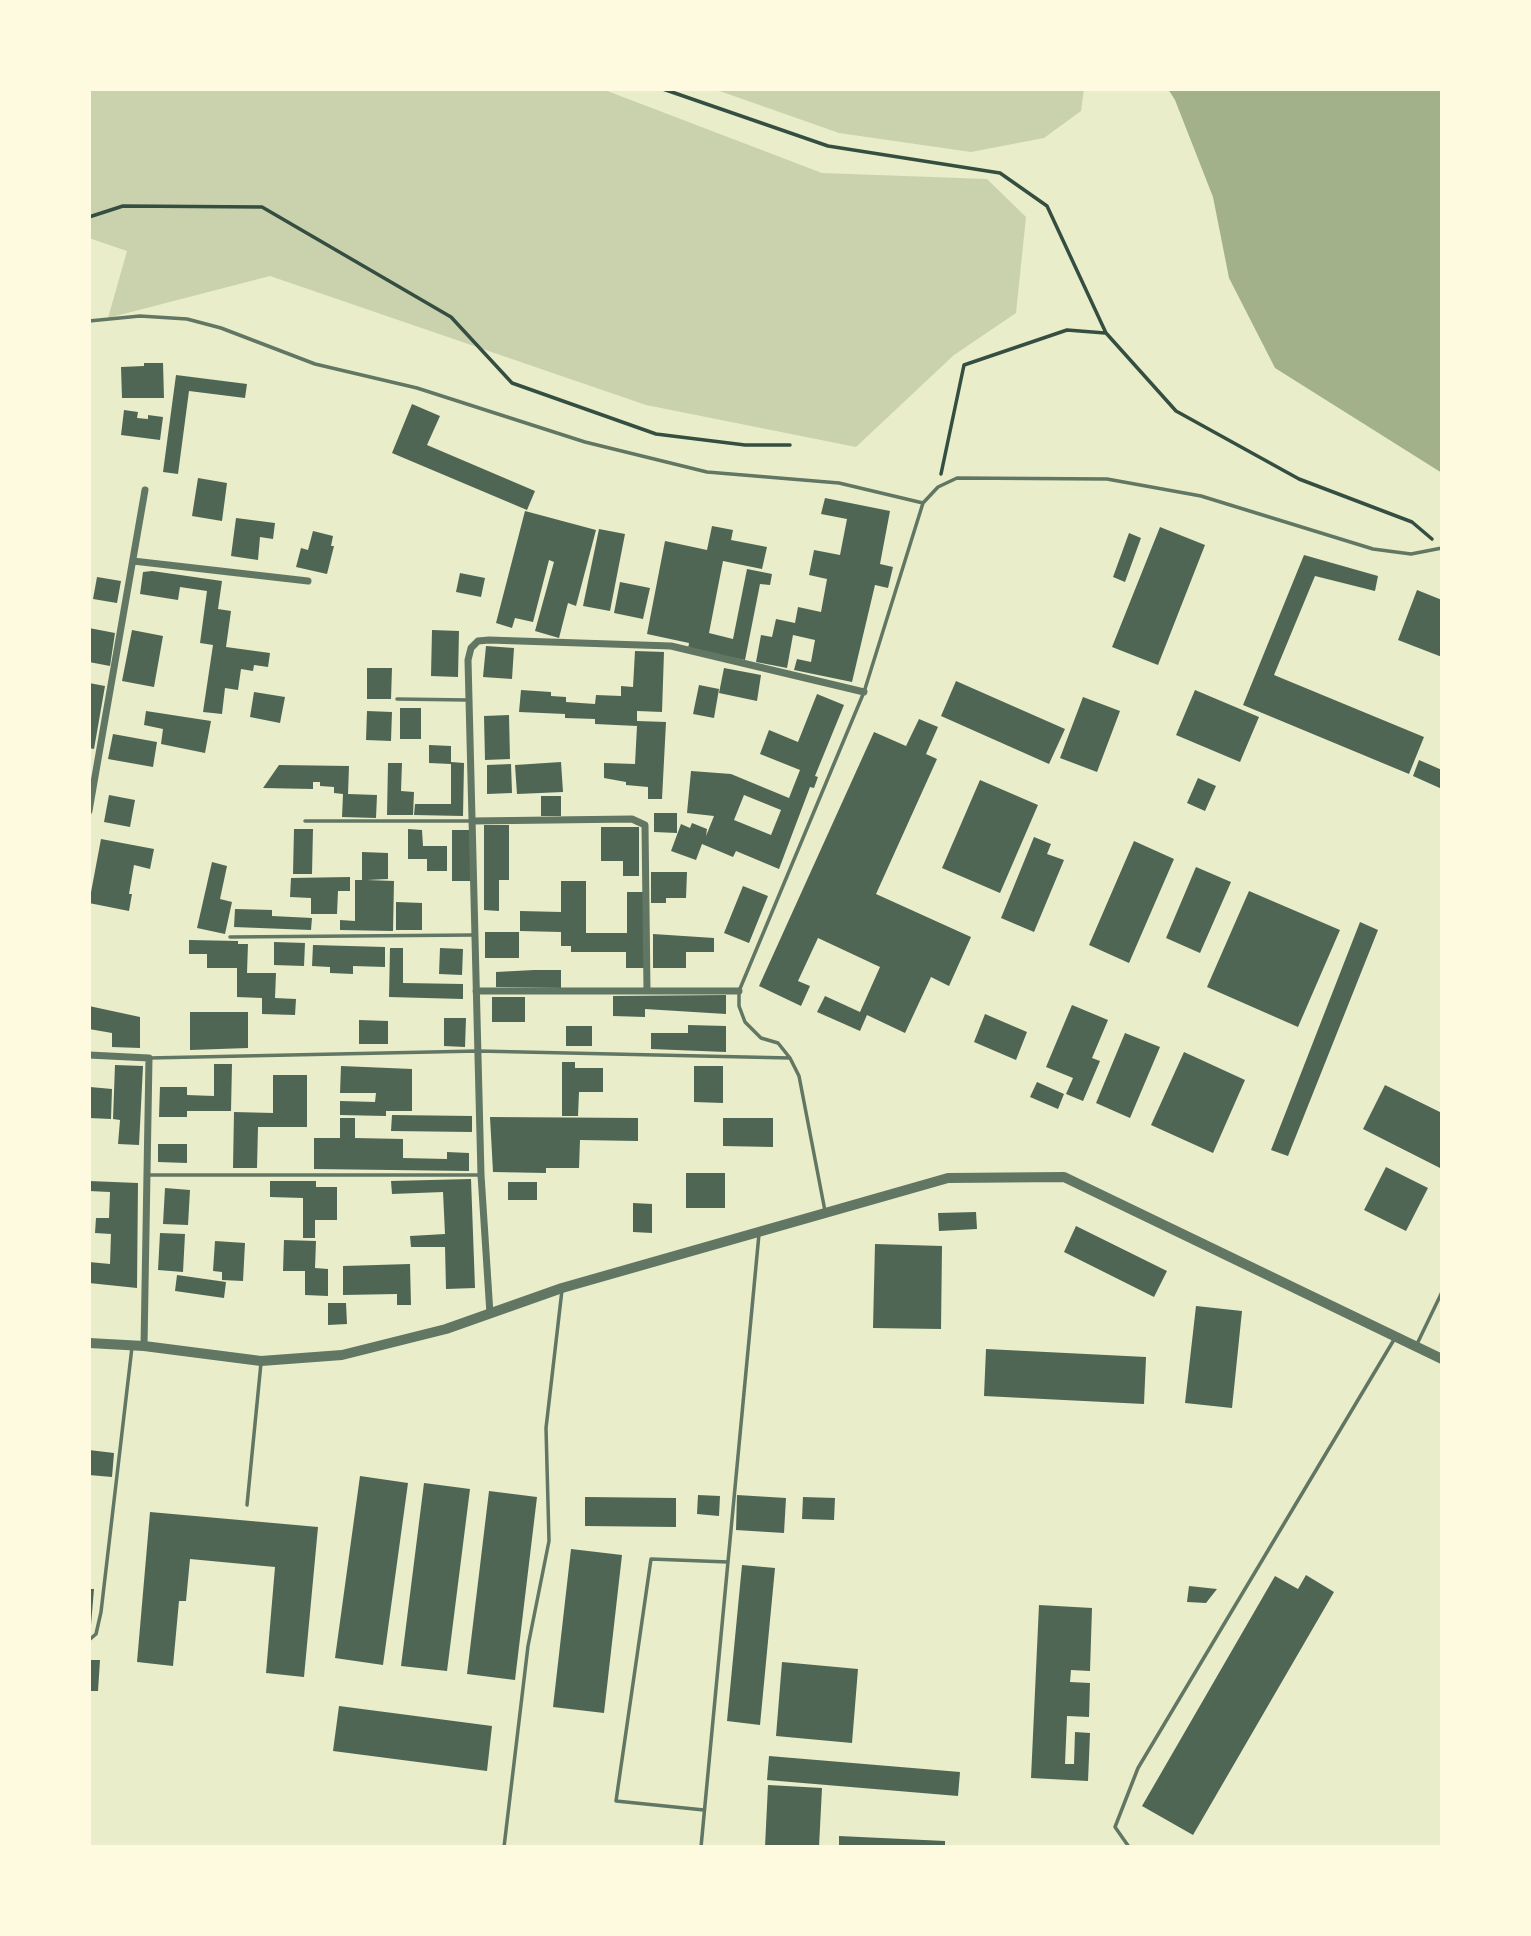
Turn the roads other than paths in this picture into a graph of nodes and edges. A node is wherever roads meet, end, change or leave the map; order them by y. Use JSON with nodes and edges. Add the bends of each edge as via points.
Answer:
{"nodes":[{"id":1,"x":89,"y":321,"type":"edge"},
{"id":2,"x":145,"y":490,"type":"dead end"},
{"id":3,"x":923,"y":502,"type":"junction"},
{"id":4,"x":1441,"y":548,"type":"edge"},
{"id":5,"x":133,"y":561,"type":"junction"},
{"id":6,"x":308,"y":581,"type":"dead end"},
{"id":7,"x":864,"y":692,"type":"junction"},
{"id":8,"x":397,"y":699,"type":"dead end"},
{"id":9,"x":470,"y":699,"type":"junction"},
{"id":10,"x":89,"y":811,"type":"edge"},
{"id":11,"x":305,"y":821,"type":"dead end"},
{"id":12,"x":472,"y":821,"type":"junction"},
{"id":13,"x":475,"y":935,"type":"junction"},
{"id":14,"x":230,"y":937,"type":"dead end"},
{"id":15,"x":476,"y":991,"type":"junction"},
{"id":16,"x":647,"y":991,"type":"junction"},
{"id":17,"x":739,"y":991,"type":"junction"},
{"id":18,"x":478,"y":1051,"type":"junction"},
{"id":19,"x":89,"y":1055,"type":"edge"},
{"id":20,"x":149,"y":1058,"type":"junction"},
{"id":21,"x":790,"y":1058,"type":"junction"},
{"id":22,"x":147,"y":1175,"type":"junction"},
{"id":23,"x":481,"y":1175,"type":"junction"},
{"id":24,"x":825,"y":1213,"type":"junction"},
{"id":25,"x":759,"y":1232,"type":"junction"},
{"id":26,"x":562,"y":1288,"type":"junction"},
{"id":27,"x":1442,"y":1293,"type":"edge"},
{"id":28,"x":490,"y":1314,"type":"junction"},
{"id":29,"x":1396,"y":1336,"type":"junction"},
{"id":30,"x":89,"y":1343,"type":"edge"},
{"id":31,"x":132,"y":1345,"type":"junction"},
{"id":32,"x":144,"y":1346,"type":"junction"},
{"id":33,"x":1416,"y":1346,"type":"junction"},
{"id":34,"x":1442,"y":1359,"type":"edge"},
{"id":35,"x":261,"y":1361,"type":"junction"},
{"id":36,"x":247,"y":1504,"type":"dead end"},
{"id":37,"x":728,"y":1562,"type":"junction"},
{"id":38,"x":89,"y":1640,"type":"edge"},
{"id":39,"x":704,"y":1810,"type":"junction"},
{"id":40,"x":504,"y":1847,"type":"edge"},
{"id":41,"x":701,"y":1847,"type":"edge"},
{"id":42,"x":1129,"y":1847,"type":"edge"}],
"edges":[{"from":1,"to":3,"type":"lane","via":[[140,316],[187,319],[315,364],[417,388],[585,442],[706,471],[839,483]]},
{"from":2,"to":5,"type":"street"},
{"from":3,"to":4,"type":"lane","via":[[938,486],[957,478],[1107,478],[1200,496],[1373,549],[1411,554]]},
{"from":3,"to":7,"type":"lane"},
{"from":5,"to":6,"type":"street"},
{"from":5,"to":10,"type":"street"},
{"from":7,"to":9,"type":"street","via":[[671,646],[489,640],[478,641],[471,648]]},
{"from":7,"to":17,"type":"lane"},
{"from":8,"to":9,"type":"lane"},
{"from":9,"to":12,"type":"street"},
{"from":11,"to":12,"type":"lane"},
{"from":12,"to":13,"type":"street"},
{"from":12,"to":16,"type":"street","via":[[632,818],[645,825]]},
{"from":13,"to":14,"type":"lane"},
{"from":13,"to":15,"type":"street"},
{"from":15,"to":16,"type":"street"},
{"from":15,"to":18,"type":"street"},
{"from":16,"to":17,"type":"street"},
{"from":17,"to":21,"type":"lane","via":[[745,1022]]},
{"from":18,"to":20,"type":"lane"},
{"from":18,"to":21,"type":"lane"},
{"from":18,"to":23,"type":"street"},
{"from":19,"to":20,"type":"street"},
{"from":20,"to":22,"type":"street"},
{"from":21,"to":24,"type":"lane","via":[[799,1076]]},
{"from":22,"to":23,"type":"lane"},
{"from":22,"to":32,"type":"street"},
{"from":23,"to":28,"type":"street"},
{"from":24,"to":25,"type":"street"},
{"from":24,"to":29,"type":"street","via":[[948,1178],[1065,1177]]},
{"from":25,"to":26,"type":"street"},
{"from":25,"to":37,"type":"lane"},
{"from":26,"to":28,"type":"street"},
{"from":26,"to":40,"type":"lane","via":[[546,1428],[549,1541],[528,1646]]},
{"from":27,"to":33,"type":"lane"},
{"from":28,"to":35,"type":"street","via":[[342,1355]]},
{"from":29,"to":33,"type":"street"},
{"from":29,"to":42,"type":"lane","via":[[1138,1768],[1115,1827]]},
{"from":30,"to":31,"type":"street"},
{"from":31,"to":32,"type":"street"},
{"from":31,"to":38,"type":"lane","via":[[103,1599],[96,1633]]},
{"from":32,"to":35,"type":"street"},
{"from":33,"to":34,"type":"street"},
{"from":35,"to":36,"type":"lane"},
{"from":37,"to":39,"type":"lane"},
{"from":37,"to":39,"type":"lane","via":[[651,1559],[616,1801]]},
{"from":39,"to":41,"type":"lane"}]}
